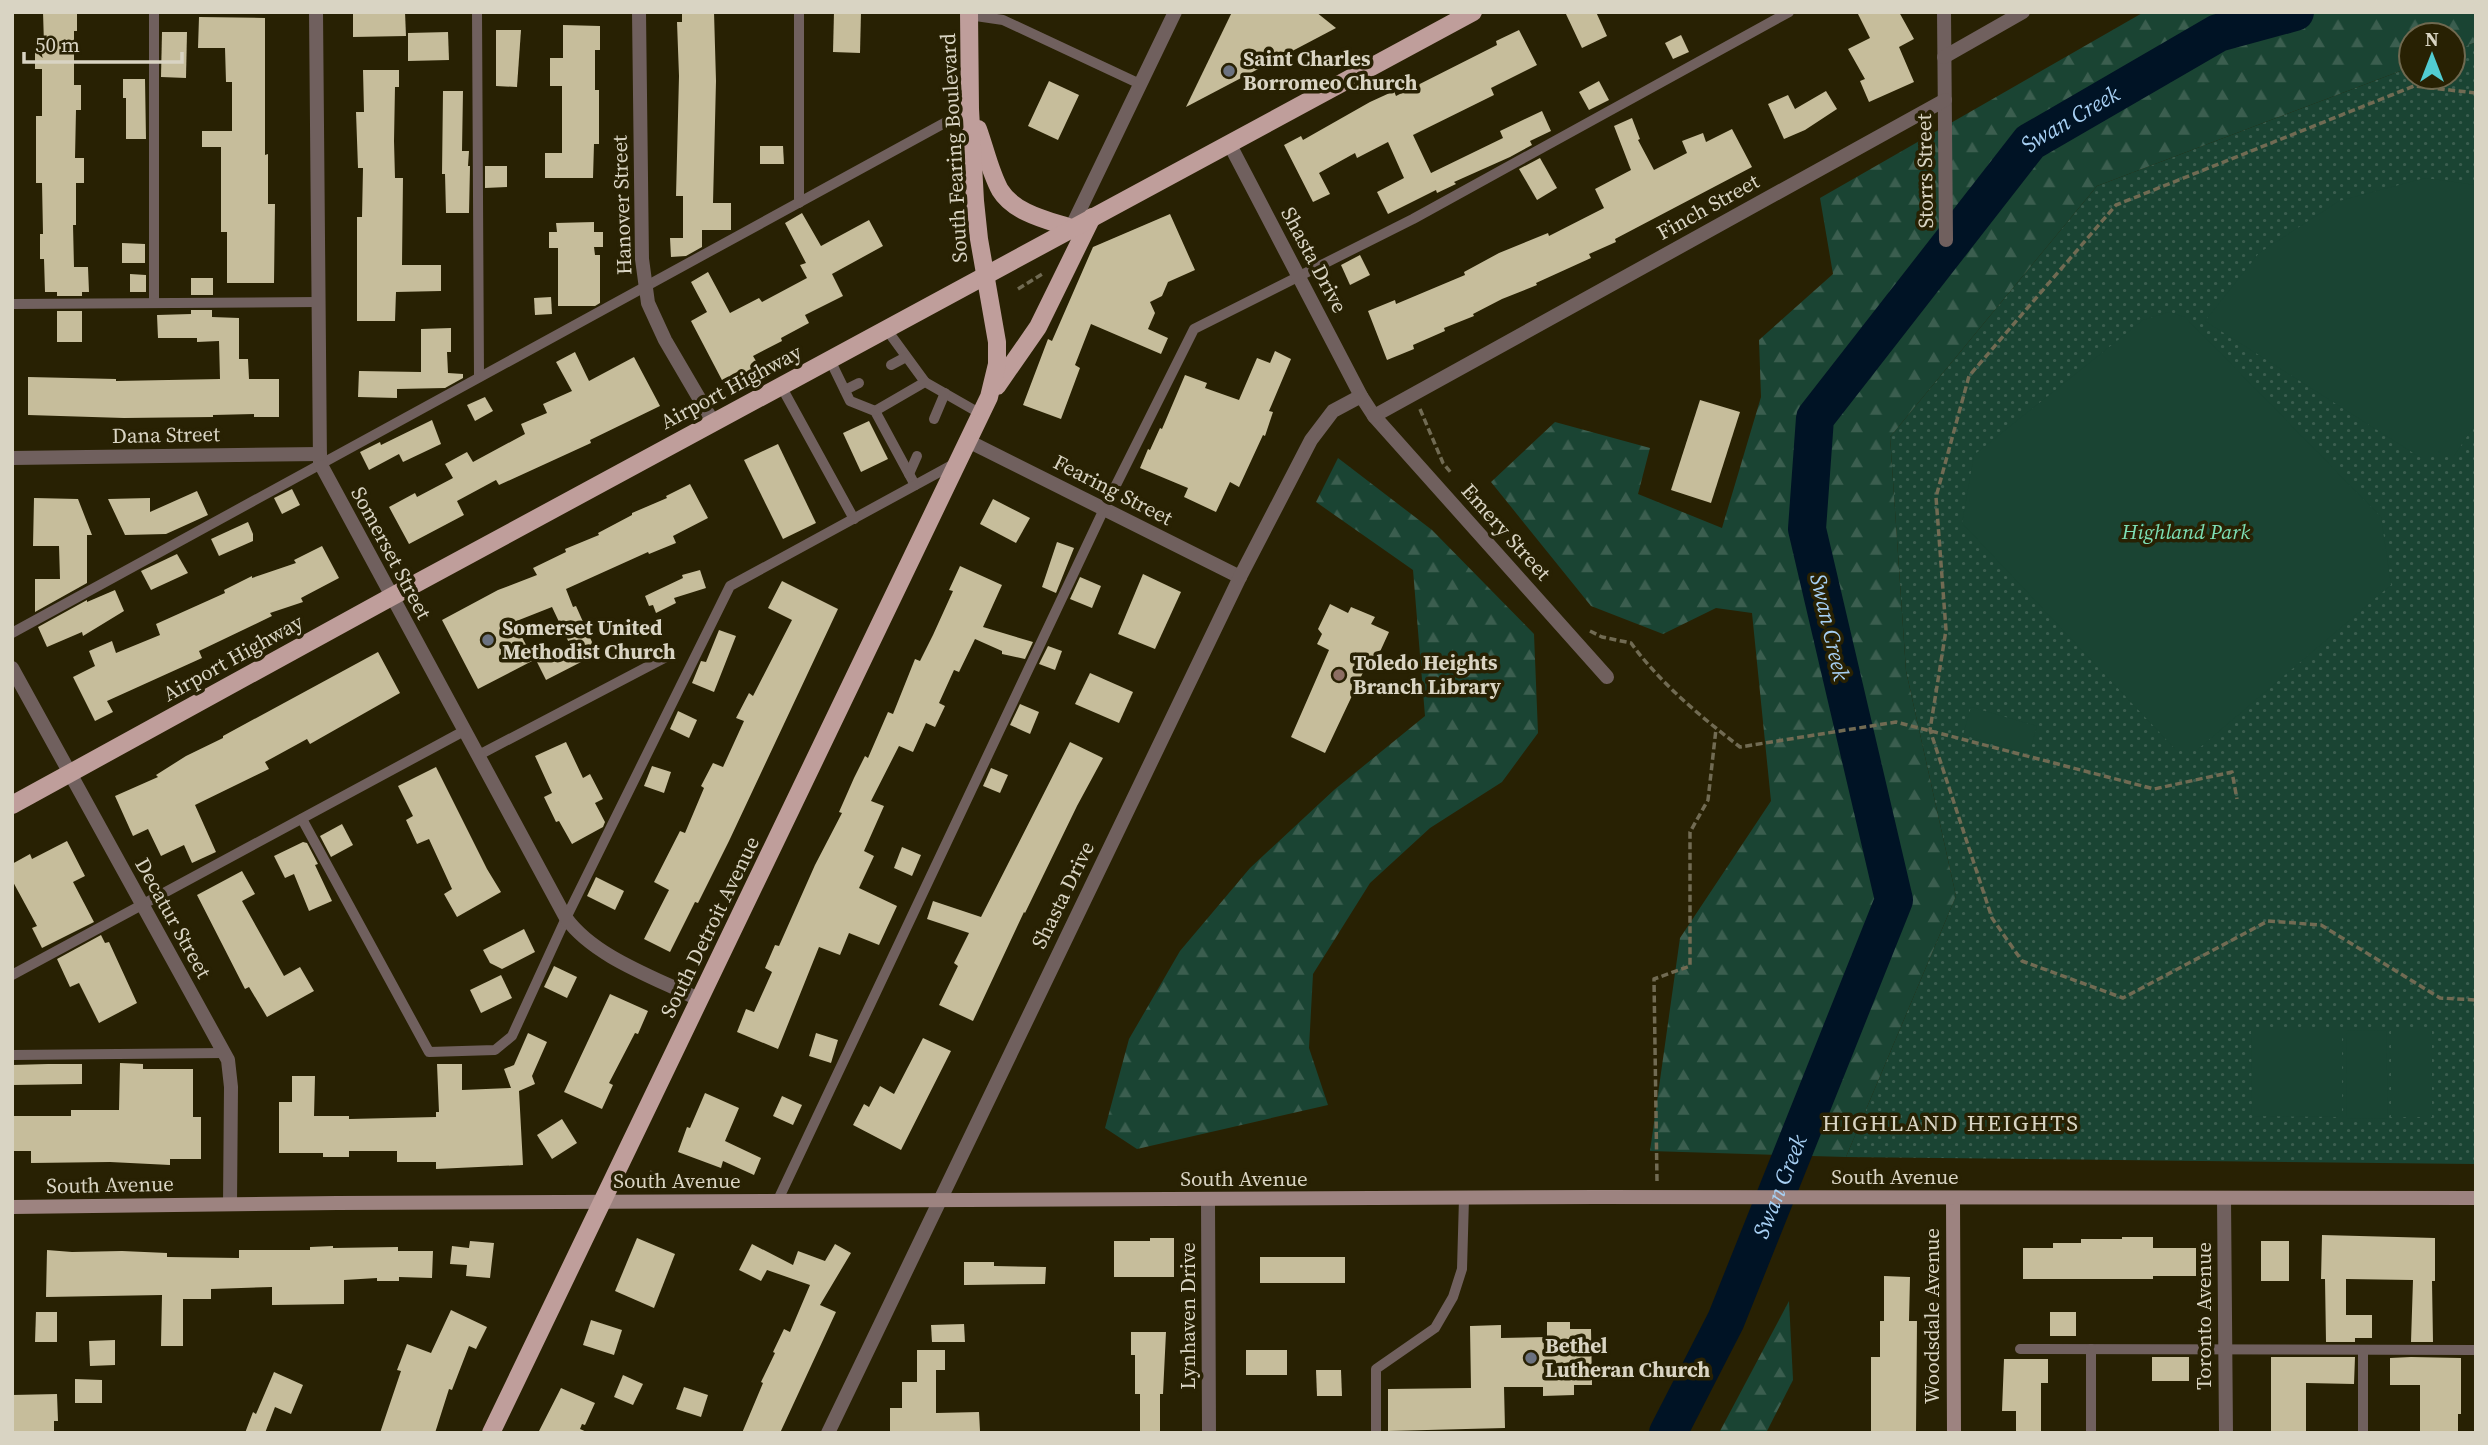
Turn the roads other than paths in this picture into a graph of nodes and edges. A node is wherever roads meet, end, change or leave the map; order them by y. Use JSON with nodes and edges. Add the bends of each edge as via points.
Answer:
{"nodes":[{"id":1,"x":154,"y":12,"type":"edge"},
{"id":2,"x":316,"y":12,"type":"edge"},
{"id":3,"x":477,"y":12,"type":"edge"},
{"id":4,"x":639,"y":12,"type":"edge"},
{"id":5,"x":799,"y":12,"type":"edge"},
{"id":6,"x":1175,"y":12,"type":"edge"},
{"id":7,"x":1474,"y":12,"type":"edge"},
{"id":8,"x":1789,"y":12,"type":"edge"},
{"id":9,"x":1944,"y":12,"type":"edge"},
{"id":10,"x":2023,"y":12,"type":"edge"},
{"id":11,"x":969,"y":14,"type":"edge"},
{"id":12,"x":1944,"y":57,"type":"junction"},
{"id":13,"x":1140,"y":84,"type":"junction"},
{"id":14,"x":1945,"y":100,"type":"junction"},
{"id":15,"x":970,"y":109,"type":"junction"},
{"id":16,"x":1230,"y":145,"type":"junction"},
{"id":17,"x":799,"y":203,"type":"junction"},
{"id":18,"x":1092,"y":217,"type":"junction"},
{"id":19,"x":1071,"y":228,"type":"junction"},
{"id":20,"x":1946,"y":240,"type":"dead end"},
{"id":21,"x":1300,"y":276,"type":"junction"},
{"id":22,"x":985,"y":278,"type":"junction"},
{"id":23,"x":646,"y":288,"type":"junction"},
{"id":24,"x":319,"y":302,"type":"junction"},
{"id":25,"x":154,"y":303,"type":"junction"},
{"id":26,"x":12,"y":304,"type":"edge"},
{"id":27,"x":887,"y":330,"type":"junction"},
{"id":28,"x":906,"y":357,"type":"junction"},
{"id":29,"x":830,"y":360,"type":"junction"},
{"id":30,"x":891,"y":365,"type":"dead end"},
{"id":31,"x":479,"y":377,"type":"junction"},
{"id":32,"x":925,"y":382,"type":"junction"},
{"id":33,"x":859,"y":383,"type":"dead end"},
{"id":34,"x":781,"y":386,"type":"junction"},
{"id":35,"x":845,"y":390,"type":"junction"},
{"id":36,"x":945,"y":393,"type":"junction"},
{"id":37,"x":1361,"y":396,"type":"junction"},
{"id":38,"x":985,"y":405,"type":"junction"},
{"id":39,"x":875,"y":411,"type":"junction"},
{"id":40,"x":1374,"y":416,"type":"junction"},
{"id":41,"x":934,"y":419,"type":"dead end"},
{"id":42,"x":713,"y":422,"type":"junction"},
{"id":43,"x":968,"y":441,"type":"junction"},
{"id":44,"x":917,"y":456,"type":"dead end"},
{"id":45,"x":12,"y":458,"type":"edge"},
{"id":46,"x":320,"y":458,"type":"junction"},
{"id":47,"x":957,"y":463,"type":"junction"},
{"id":48,"x":909,"y":474,"type":"junction"},
{"id":49,"x":915,"y":485,"type":"junction"},
{"id":50,"x":1104,"y":509,"type":"junction"},
{"id":51,"x":854,"y":519,"type":"junction"},
{"id":52,"x":1240,"y":577,"type":"junction"},
{"id":53,"x":391,"y":597,"type":"junction"},
{"id":54,"x":12,"y":633,"type":"edge"},
{"id":55,"x":668,"y":656,"type":"dead end"},
{"id":56,"x":12,"y":668,"type":"edge"},
{"id":57,"x":1607,"y":677,"type":"dead end"},
{"id":58,"x":464,"y":731,"type":"junction"},
{"id":59,"x":477,"y":756,"type":"junction"},
{"id":60,"x":71,"y":774,"type":"junction"},
{"id":61,"x":12,"y":805,"type":"edge"},
{"id":62,"x":302,"y":819,"type":"junction"},
{"id":63,"x":142,"y":905,"type":"junction"},
{"id":64,"x":566,"y":918,"type":"junction"},
{"id":65,"x":12,"y":975,"type":"edge"},
{"id":66,"x":700,"y":1000,"type":"junction"},
{"id":67,"x":224,"y":1053,"type":"junction"},
{"id":68,"x":12,"y":1055,"type":"edge"},
{"id":69,"x":1464,"y":1198,"type":"junction"},
{"id":70,"x":2224,"y":1198,"type":"junction"},
{"id":71,"x":2476,"y":1198,"type":"edge"},
{"id":72,"x":1953,"y":1199,"type":"junction"},
{"id":73,"x":1209,"y":1200,"type":"junction"},
{"id":74,"x":777,"y":1202,"type":"junction"},
{"id":75,"x":939,"y":1202,"type":"junction"},
{"id":76,"x":601,"y":1203,"type":"junction"},
{"id":77,"x":230,"y":1204,"type":"junction"},
{"id":78,"x":12,"y":1207,"type":"edge"},
{"id":79,"x":2020,"y":1349,"type":"dead end"},
{"id":80,"x":2091,"y":1349,"type":"junction"},
{"id":81,"x":2225,"y":1349,"type":"junction"},
{"id":82,"x":2363,"y":1350,"type":"junction"},
{"id":83,"x":2476,"y":1350,"type":"edge"},
{"id":84,"x":491,"y":1433,"type":"edge"},
{"id":85,"x":828,"y":1433,"type":"edge"},
{"id":86,"x":1209,"y":1433,"type":"edge"},
{"id":87,"x":1376,"y":1433,"type":"edge"},
{"id":88,"x":1954,"y":1433,"type":"edge"},
{"id":89,"x":2091,"y":1433,"type":"edge"},
{"id":90,"x":2226,"y":1433,"type":"edge"},
{"id":91,"x":2363,"y":1433,"type":"edge"}],
"edges":[{"from":1,"to":25,"type":"lane"},
{"from":2,"to":24,"type":"street","name":"Somerset Street"},
{"from":3,"to":31,"type":"lane"},
{"from":4,"to":23,"type":"street","name":"Hanover Street"},
{"from":5,"to":17,"type":"lane"},
{"from":6,"to":13,"type":"street"},
{"from":7,"to":16,"type":"main road","name":"Airport Highway"},
{"from":8,"to":21,"type":"lane","via":[[1413,219]]},
{"from":9,"to":12,"type":"street"},
{"from":10,"to":12,"type":"street"},
{"from":11,"to":13,"type":"lane","via":[[1003,20]]},
{"from":11,"to":15,"type":"main road","name":"South Fearing Boulevard"},
{"from":12,"to":14,"type":"street"},
{"from":13,"to":19,"type":"street"},
{"from":14,"to":20,"type":"street","name":"Storrs Street"},
{"from":14,"to":40,"type":"street","name":"Finch Street"},
{"from":15,"to":17,"type":"lane"},
{"from":15,"to":19,"type":"main road","via":[[1000,190],[1019,208]]},
{"from":15,"to":22,"type":"main road","name":"South Fearing Boulevard"},
{"from":16,"to":18,"type":"main road","name":"Airport Highway"},
{"from":16,"to":21,"type":"street","name":"Shasta Drive"},
{"from":17,"to":23,"type":"lane"},
{"from":18,"to":19,"type":"main road","name":"Airport Highway"},
{"from":18,"to":38,"type":"main road","via":[[1038,327]]},
{"from":19,"to":22,"type":"main road","name":"Airport Highway"},
{"from":21,"to":37,"type":"street","name":"Shasta Drive"},
{"from":21,"to":50,"type":"lane","via":[[1194,329]]},
{"from":22,"to":27,"type":"main road","name":"Airport Highway"},
{"from":22,"to":38,"type":"main road","name":"South Fearing Boulevard","via":[[997,342],[997,364]]},
{"from":23,"to":31,"type":"lane"},
{"from":23,"to":42,"type":"street","name":"Hanover Street","via":[[665,340]]},
{"from":24,"to":25,"type":"lane"},
{"from":24,"to":46,"type":"street","name":"Somerset Street"},
{"from":25,"to":26,"type":"lane"},
{"from":27,"to":28,"type":"lane"},
{"from":27,"to":29,"type":"main road","name":"Airport Highway"},
{"from":28,"to":30,"type":"lane"},
{"from":28,"to":32,"type":"lane"},
{"from":29,"to":34,"type":"main road","name":"Airport Highway"},
{"from":29,"to":35,"type":"lane"},
{"from":31,"to":46,"type":"lane"},
{"from":32,"to":36,"type":"lane"},
{"from":32,"to":39,"type":"lane"},
{"from":33,"to":35,"type":"lane"},
{"from":34,"to":42,"type":"main road","name":"Airport Highway"},
{"from":34,"to":51,"type":"lane"},
{"from":35,"to":39,"type":"lane","via":[[850,401]]},
{"from":36,"to":38,"type":"lane"},
{"from":36,"to":41,"type":"lane"},
{"from":37,"to":40,"type":"street","name":"Shasta Drive"},
{"from":37,"to":52,"type":"street","name":"Shasta Drive","via":[[1333,411],[1311,439]]},
{"from":38,"to":43,"type":"main road","name":"South Fearing Boulevard"},
{"from":39,"to":48,"type":"lane"},
{"from":40,"to":57,"type":"street","name":"Emery Street"},
{"from":42,"to":53,"type":"main road","name":"Airport Highway"},
{"from":43,"to":47,"type":"main road","name":"South Detroit Avenue"},
{"from":43,"to":50,"type":"street","name":"Fearing Street"},
{"from":44,"to":48,"type":"lane"},
{"from":45,"to":46,"type":"street","name":"Dana Street"},
{"from":46,"to":53,"type":"street","name":"Somerset Street"},
{"from":46,"to":54,"type":"lane"},
{"from":47,"to":49,"type":"lane"},
{"from":47,"to":66,"type":"main road","name":"South Detroit Avenue"},
{"from":48,"to":49,"type":"lane"},
{"from":49,"to":51,"type":"lane"},
{"from":50,"to":52,"type":"street","name":"Fearing Street"},
{"from":50,"to":74,"type":"lane"},
{"from":51,"to":64,"type":"lane","via":[[730,586]]},
{"from":52,"to":75,"type":"street","name":"Shasta Drive"},
{"from":53,"to":58,"type":"street","name":"Somerset Street"},
{"from":53,"to":60,"type":"main road","name":"Airport Highway"},
{"from":55,"to":59,"type":"lane"},
{"from":56,"to":60,"type":"street","name":"Decatur Street"},
{"from":58,"to":59,"type":"street","name":"Somerset Street"},
{"from":58,"to":62,"type":"lane"},
{"from":59,"to":64,"type":"street","name":"Somerset Street"},
{"from":60,"to":61,"type":"main road","name":"Airport Highway"},
{"from":60,"to":63,"type":"street","name":"Decatur Street"},
{"from":62,"to":63,"type":"lane"},
{"from":62,"to":64,"type":"lane","via":[[429,1052],[484,1052],[504,1044],[512,1036]]},
{"from":63,"to":65,"type":"lane"},
{"from":63,"to":67,"type":"street","name":"Decatur Street"},
{"from":64,"to":66,"type":"street","name":"Somerset Street","via":[[597,948]]},
{"from":66,"to":76,"type":"main road","name":"South Detroit Avenue"},
{"from":67,"to":68,"type":"lane"},
{"from":67,"to":77,"type":"street","name":"Decatur Street","via":[[231,1087]]},
{"from":69,"to":72,"type":"street","name":"South Avenue"},
{"from":69,"to":73,"type":"street","name":"South Avenue"},
{"from":69,"to":87,"type":"lane","via":[[1462,1269],[1453,1297],[1435,1328],[1376,1369]]},
{"from":70,"to":71,"type":"street","name":"South Avenue"},
{"from":70,"to":72,"type":"street","name":"South Avenue"},
{"from":70,"to":81,"type":"street","name":"Toronto Avenue"},
{"from":72,"to":88,"type":"street","name":"Woodsdale Avenue"},
{"from":73,"to":75,"type":"street","name":"South Avenue"},
{"from":73,"to":86,"type":"street","name":"Lynhaven Drive"},
{"from":74,"to":75,"type":"street","name":"South Avenue"},
{"from":74,"to":76,"type":"street","name":"South Avenue"},
{"from":75,"to":85,"type":"street","name":"Shasta Drive"},
{"from":76,"to":77,"type":"street","name":"South Avenue"},
{"from":76,"to":84,"type":"main road","name":"South Detroit Avenue"},
{"from":77,"to":78,"type":"street","name":"South Avenue"},
{"from":79,"to":80,"type":"lane"},
{"from":80,"to":81,"type":"lane"},
{"from":80,"to":89,"type":"lane"},
{"from":81,"to":82,"type":"lane"},
{"from":81,"to":90,"type":"street","name":"Toronto Avenue"},
{"from":82,"to":83,"type":"lane"},
{"from":82,"to":91,"type":"lane"}]}
